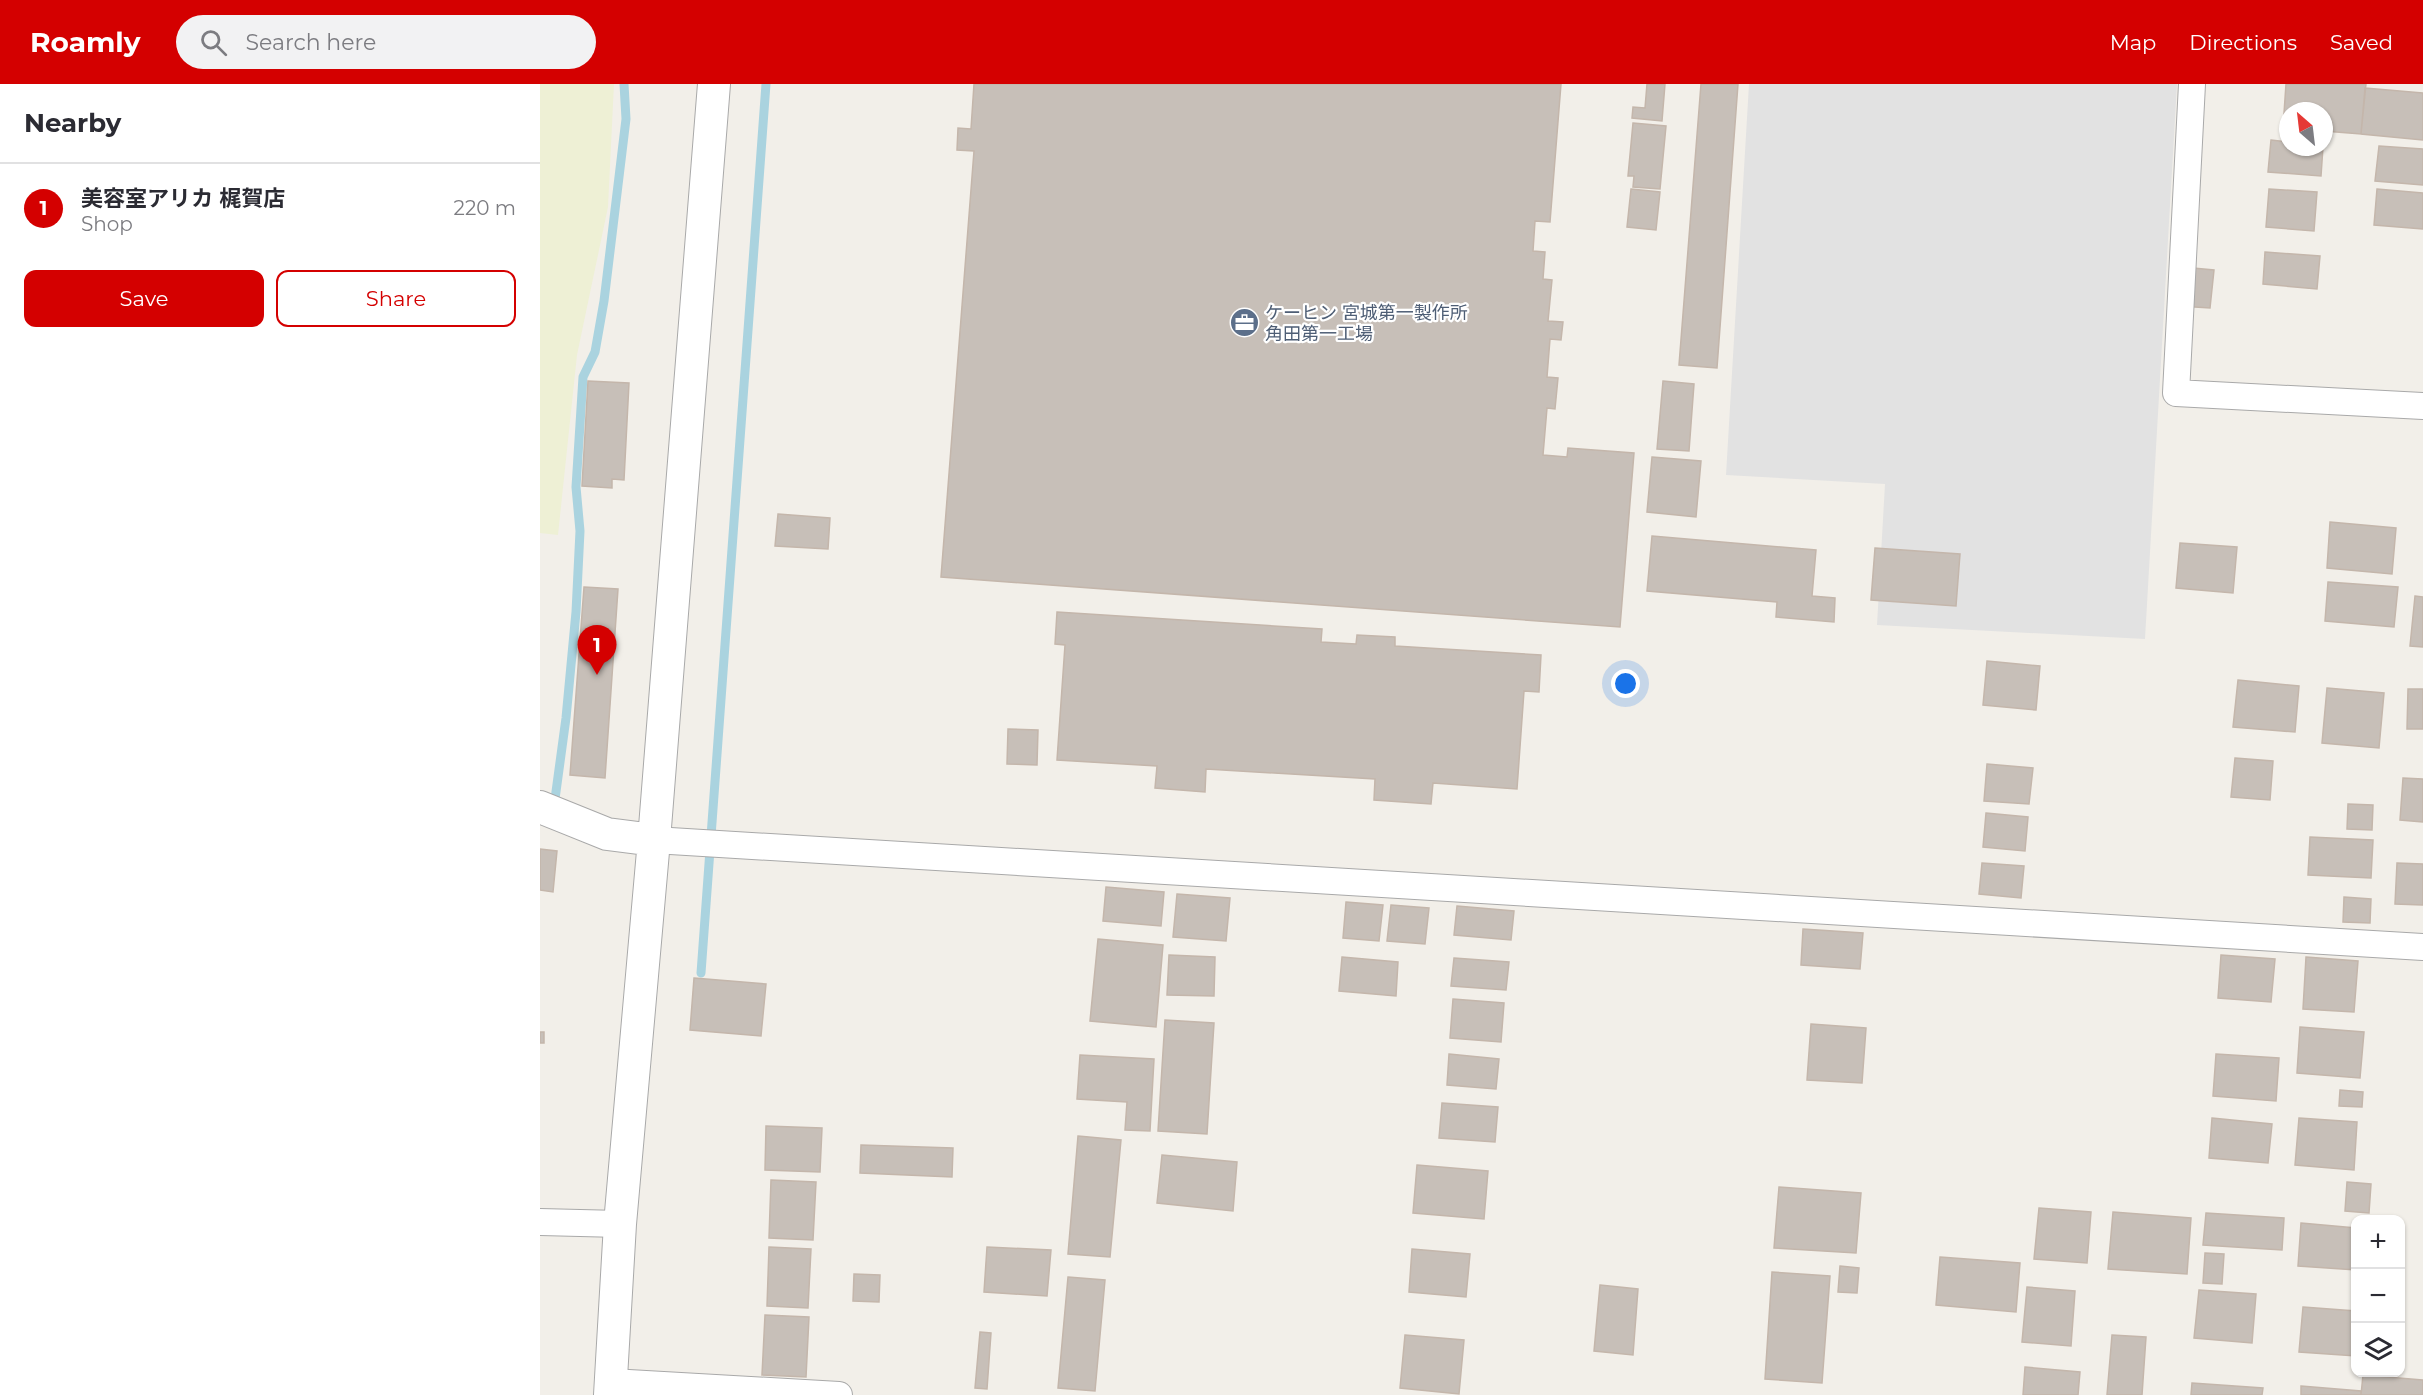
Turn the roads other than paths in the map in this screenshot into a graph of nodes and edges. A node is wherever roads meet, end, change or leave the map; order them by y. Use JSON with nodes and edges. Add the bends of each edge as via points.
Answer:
{"nodes":[{"id":1,"x":714,"y":84,"type":"edge"},
{"id":2,"x":2192,"y":84,"type":"edge"},
{"id":3,"x":2423,"y":406,"type":"edge"},
{"id":4,"x":540,"y":807,"type":"edge"},
{"id":5,"x":654,"y":840,"type":"junction"},
{"id":6,"x":2423,"y":947,"type":"edge"},
{"id":7,"x":540,"y":1222,"type":"edge"},
{"id":8,"x":620,"y":1224,"type":"junction"},
{"id":9,"x":610,"y":1388,"type":"edge"},
{"id":10,"x":839,"y":1395,"type":"edge"}],
"edges":[{"from":1,"to":5,"type":"street"},
{"from":2,"to":3,"type":"street","via":[[2176,393]]},
{"from":4,"to":5,"type":"street","via":[[607,834]]},
{"from":5,"to":6,"type":"street"},
{"from":5,"to":8,"type":"street"},
{"from":7,"to":8,"type":"street"},
{"from":8,"to":9,"type":"street"},
{"from":9,"to":10,"type":"street"}]}
